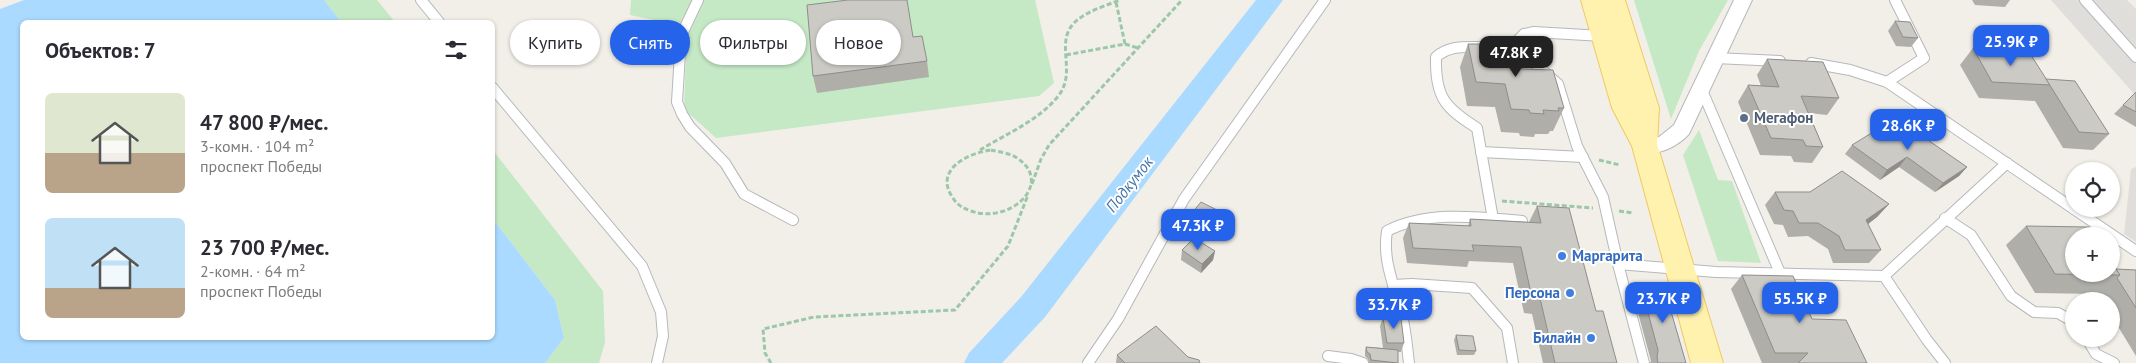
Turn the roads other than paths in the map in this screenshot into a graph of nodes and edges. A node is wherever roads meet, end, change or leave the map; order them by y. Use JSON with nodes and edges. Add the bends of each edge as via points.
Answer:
{"nodes":[{"id":1,"x":421,"y":0,"type":"edge"},
{"id":2,"x":698,"y":0,"type":"edge"},
{"id":3,"x":1326,"y":0,"type":"edge"},
{"id":4,"x":1594,"y":0,"type":"edge"},
{"id":5,"x":1613,"y":0,"type":"edge"},
{"id":6,"x":1743,"y":0,"type":"edge"},
{"id":7,"x":1894,"y":0,"type":"edge"},
{"id":8,"x":2085,"y":0,"type":"edge"},
{"id":9,"x":438,"y":20,"type":"edge"},
{"id":10,"x":1604,"y":36,"type":"junction"},
{"id":11,"x":1490,"y":47,"type":"edge"},
{"id":12,"x":1507,"y":48,"type":"edge"},
{"id":13,"x":1520,"y":48,"type":"junction"},
{"id":14,"x":1715,"y":58,"type":"junction"},
{"id":15,"x":2136,"y":58,"type":"edge"},
{"id":16,"x":1887,"y":82,"type":"junction"},
{"id":17,"x":1701,"y":88,"type":"junction"},
{"id":18,"x":495,"y":91,"type":"edge"},
{"id":19,"x":1645,"y":146,"type":"junction"},
{"id":20,"x":1481,"y":152,"type":"junction"},
{"id":21,"x":1583,"y":157,"type":"junction"},
{"id":22,"x":2007,"y":163,"type":"junction"},
{"id":23,"x":2065,"y":203,"type":"edge"},
{"id":24,"x":2086,"y":217,"type":"edge"},
{"id":25,"x":1945,"y":218,"type":"junction"},
{"id":26,"x":1493,"y":219,"type":"junction"},
{"id":27,"x":793,"y":220,"type":"dead end"},
{"id":28,"x":1522,"y":221,"type":"edge"},
{"id":29,"x":2136,"y":251,"type":"edge"},
{"id":30,"x":1618,"y":264,"type":"junction"},
{"id":31,"x":1680,"y":269,"type":"junction"},
{"id":32,"x":1780,"y":273,"type":"junction"},
{"id":33,"x":1884,"y":276,"type":"junction"},
{"id":34,"x":1393,"y":285,"type":"junction"},
{"id":35,"x":2065,"y":317,"type":"edge"},
{"id":36,"x":2092,"y":347,"type":"edge"},
{"id":37,"x":1328,"y":356,"type":"dead end"},
{"id":38,"x":657,"y":363,"type":"edge"},
{"id":39,"x":1088,"y":363,"type":"edge"},
{"id":40,"x":1363,"y":363,"type":"edge"},
{"id":41,"x":1409,"y":363,"type":"edge"},
{"id":42,"x":1512,"y":363,"type":"edge"},
{"id":43,"x":1644,"y":363,"type":"edge"},
{"id":44,"x":1707,"y":363,"type":"edge"},
{"id":45,"x":1945,"y":363,"type":"edge"},
{"id":46,"x":2114,"y":363,"type":"edge"}],
"edges":[{"from":1,"to":9,"type":"lane"},
{"from":2,"to":27,"type":"lane","via":[[682,36],[677,102],[682,114],[690,127],[725,163],[744,194]]},
{"from":3,"to":39,"type":"lane","via":[[1184,199],[1118,319]]},
{"from":4,"to":10,"type":"main road"},
{"from":5,"to":19,"type":"main road","via":[[1646,108]]},
{"from":6,"to":14,"type":"street"},
{"from":7,"to":16,"type":"lane","via":[[1924,58]]},
{"from":8,"to":15,"type":"lane"},
{"from":10,"to":13,"type":"lane","via":[[1534,32],[1519,38]]},
{"from":10,"to":19,"type":"main road","via":[[1625,108]]},
{"from":11,"to":20,"type":"lane","via":[[1454,47],[1442,51],[1436,57],[1435,66],[1445,102],[1454,113],[1477,128]]},
{"from":12,"to":13,"type":"lane"},
{"from":13,"to":21,"type":"lane","via":[[1558,84]]},
{"from":14,"to":16,"type":"lane","via":[[1836,66]]},
{"from":14,"to":17,"type":"street"},
{"from":16,"to":22,"type":"lane"},
{"from":17,"to":19,"type":"street","via":[[1682,129],[1674,138],[1661,145]]},
{"from":17,"to":32,"type":"lane"},
{"from":18,"to":38,"type":"lane","via":[[642,266],[661,312],[663,336]]},
{"from":19,"to":31,"type":"main road"},
{"from":20,"to":21,"type":"lane"},
{"from":20,"to":26,"type":"lane"},
{"from":21,"to":30,"type":"lane","via":[[1602,197]]},
{"from":22,"to":23,"type":"lane"},
{"from":22,"to":25,"type":"lane"},
{"from":24,"to":29,"type":"lane"},
{"from":25,"to":33,"type":"lane"},
{"from":25,"to":35,"type":"lane","via":[[1971,235],[2011,296],[2034,312],[2058,313]]},
{"from":26,"to":28,"type":"lane"},
{"from":26,"to":34,"type":"lane","via":[[1427,218],[1397,224],[1387,231],[1384,242]]},
{"from":30,"to":31,"type":"lane"},
{"from":30,"to":43,"type":"lane"},
{"from":31,"to":32,"type":"lane"},
{"from":31,"to":44,"type":"main road"},
{"from":32,"to":33,"type":"lane"},
{"from":33,"to":45,"type":"lane"},
{"from":34,"to":41,"type":"lane","via":[[1403,318]]},
{"from":34,"to":42,"type":"lane","via":[[1472,288],[1507,328]]},
{"from":36,"to":46,"type":"lane","via":[[2096,354]]},
{"from":37,"to":40,"type":"lane","via":[[1351,358]]}]}
